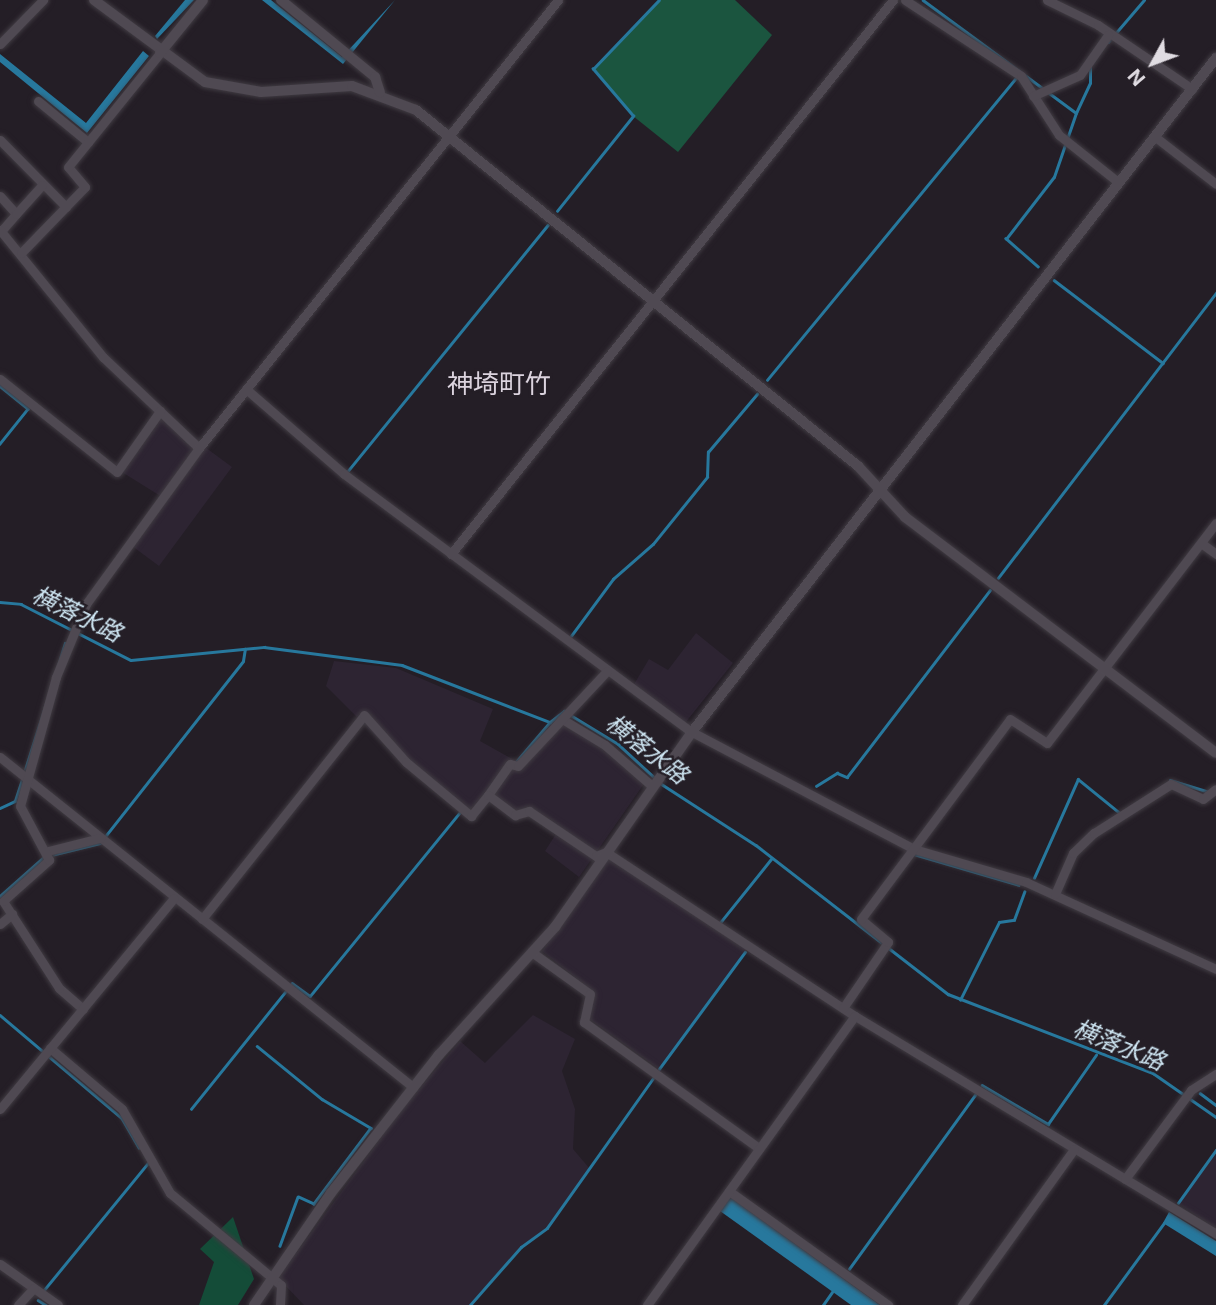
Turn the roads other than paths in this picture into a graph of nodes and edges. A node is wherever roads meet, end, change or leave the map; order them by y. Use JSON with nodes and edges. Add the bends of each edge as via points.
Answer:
{"nodes":[{"id":1,"x":43,"y":0,"type":"edge"},
{"id":2,"x":94,"y":0,"type":"edge"},
{"id":3,"x":204,"y":0,"type":"edge"},
{"id":4,"x":281,"y":0,"type":"edge"},
{"id":5,"x":558,"y":0,"type":"edge"},
{"id":6,"x":893,"y":0,"type":"edge"},
{"id":7,"x":1047,"y":0,"type":"edge"},
{"id":8,"x":912,"y":1,"type":"edge"},
{"id":9,"x":1112,"y":37,"type":"junction"},
{"id":10,"x":0,"y":44,"type":"edge"},
{"id":11,"x":160,"y":53,"type":"junction"},
{"id":12,"x":1216,"y":58,"type":"edge"},
{"id":13,"x":1192,"y":89,"type":"junction"},
{"id":14,"x":380,"y":92,"type":"junction"},
{"id":15,"x":1034,"y":96,"type":"junction"},
{"id":16,"x":38,"y":101,"type":"dead end"},
{"id":17,"x":449,"y":136,"type":"junction"},
{"id":18,"x":1154,"y":136,"type":"junction"},
{"id":19,"x":0,"y":140,"type":"edge"},
{"id":20,"x":88,"y":142,"type":"junction"},
{"id":21,"x":1118,"y":182,"type":"junction"},
{"id":22,"x":1216,"y":184,"type":"edge"},
{"id":23,"x":42,"y":185,"type":"junction"},
{"id":24,"x":0,"y":196,"type":"edge"},
{"id":25,"x":66,"y":207,"type":"junction"},
{"id":26,"x":16,"y":214,"type":"junction"},
{"id":27,"x":0,"y":230,"type":"edge"},
{"id":28,"x":21,"y":253,"type":"junction"},
{"id":29,"x":653,"y":302,"type":"junction"},
{"id":30,"x":0,"y":379,"type":"edge"},
{"id":31,"x":246,"y":389,"type":"junction"},
{"id":32,"x":160,"y":411,"type":"junction"},
{"id":33,"x":199,"y":448,"type":"junction"},
{"id":34,"x":880,"y":489,"type":"junction"},
{"id":35,"x":1216,"y":523,"type":"edge"},
{"id":36,"x":1201,"y":543,"type":"junction"},
{"id":37,"x":451,"y":554,"type":"junction"},
{"id":38,"x":1216,"y":554,"type":"edge"},
{"id":39,"x":1105,"y":669,"type":"junction"},
{"id":40,"x":607,"y":671,"type":"junction"},
{"id":41,"x":566,"y":715,"type":"junction"},
{"id":42,"x":692,"y":732,"type":"junction"},
{"id":43,"x":1216,"y":753,"type":"edge"},
{"id":44,"x":0,"y":757,"type":"edge"},
{"id":45,"x":28,"y":779,"type":"junction"},
{"id":46,"x":655,"y":782,"type":"junction"},
{"id":47,"x":1216,"y":789,"type":"edge"},
{"id":48,"x":488,"y":795,"type":"junction"},
{"id":49,"x":104,"y":841,"type":"junction"},
{"id":50,"x":914,"y":849,"type":"junction"},
{"id":51,"x":48,"y":851,"type":"junction"},
{"id":52,"x":606,"y":852,"type":"junction"},
{"id":53,"x":1055,"y":894,"type":"junction"},
{"id":54,"x":174,"y":898,"type":"junction"},
{"id":55,"x":12,"y":914,"type":"junction"},
{"id":56,"x":202,"y":919,"type":"junction"},
{"id":57,"x":0,"y":923,"type":"edge"},
{"id":58,"x":533,"y":953,"type":"junction"},
{"id":59,"x":1216,"y":969,"type":"edge"},
{"id":60,"x":843,"y":1008,"type":"junction"},
{"id":61,"x":83,"y":1009,"type":"junction"},
{"id":62,"x":855,"y":1016,"type":"junction"},
{"id":63,"x":50,"y":1048,"type":"junction"},
{"id":64,"x":1216,"y":1074,"type":"edge"},
{"id":65,"x":413,"y":1087,"type":"junction"},
{"id":66,"x":0,"y":1110,"type":"edge"},
{"id":67,"x":759,"y":1148,"type":"junction"},
{"id":68,"x":1074,"y":1149,"type":"junction"},
{"id":69,"x":1125,"y":1179,"type":"junction"},
{"id":70,"x":729,"y":1191,"type":"junction"},
{"id":71,"x":1216,"y":1234,"type":"edge"},
{"id":72,"x":0,"y":1264,"type":"edge"},
{"id":73,"x":272,"y":1277,"type":"junction"},
{"id":74,"x":34,"y":1288,"type":"junction"},
{"id":75,"x":18,"y":1305,"type":"edge"},
{"id":76,"x":58,"y":1305,"type":"edge"},
{"id":77,"x":254,"y":1305,"type":"edge"},
{"id":78,"x":280,"y":1305,"type":"edge"},
{"id":79,"x":647,"y":1305,"type":"edge"},
{"id":80,"x":888,"y":1305,"type":"edge"},
{"id":81,"x":962,"y":1305,"type":"edge"}],
"edges":[{"from":1,"to":10,"type":"street"},
{"from":2,"to":11,"type":"street"},
{"from":3,"to":11,"type":"street"},
{"from":4,"to":14,"type":"street","via":[[375,77]]},
{"from":5,"to":17,"type":"street"},
{"from":6,"to":29,"type":"street"},
{"from":7,"to":9,"type":"street"},
{"from":8,"to":15,"type":"street","via":[[1015,72]]},
{"from":9,"to":13,"type":"street"},
{"from":9,"to":15,"type":"street","via":[[1080,75]]},
{"from":11,"to":14,"type":"street","via":[[229,90],[352,86]]},
{"from":11,"to":20,"type":"street"},
{"from":12,"to":13,"type":"street"},
{"from":13,"to":18,"type":"street"},
{"from":14,"to":17,"type":"street"},
{"from":15,"to":21,"type":"street","via":[[1059,135]]},
{"from":16,"to":20,"type":"street"},
{"from":17,"to":29,"type":"street"},
{"from":17,"to":31,"type":"street"},
{"from":18,"to":21,"type":"street"},
{"from":18,"to":22,"type":"street"},
{"from":19,"to":23,"type":"street"},
{"from":20,"to":25,"type":"street","via":[[68,167],[85,187]]},
{"from":21,"to":34,"type":"street"},
{"from":23,"to":25,"type":"street"},
{"from":23,"to":26,"type":"street"},
{"from":24,"to":26,"type":"street"},
{"from":25,"to":28,"type":"street"},
{"from":26,"to":27,"type":"street"},
{"from":27,"to":28,"type":"street"},
{"from":28,"to":32,"type":"street","via":[[103,357]]},
{"from":29,"to":34,"type":"street"},
{"from":29,"to":37,"type":"street"},
{"from":30,"to":32,"type":"street","via":[[117,472]]},
{"from":31,"to":33,"type":"street"},
{"from":31,"to":37,"type":"street"},
{"from":32,"to":33,"type":"street"},
{"from":33,"to":45,"type":"street","via":[[86,604],[76,638],[56,677]]},
{"from":34,"to":39,"type":"street","via":[[905,517]]},
{"from":34,"to":42,"type":"street"},
{"from":35,"to":36,"type":"street"},
{"from":36,"to":38,"type":"street"},
{"from":36,"to":39,"type":"street"},
{"from":37,"to":40,"type":"street"},
{"from":39,"to":43,"type":"street"},
{"from":39,"to":50,"type":"street","via":[[1047,743],[1010,719]]},
{"from":40,"to":41,"type":"street"},
{"from":40,"to":42,"type":"street"},
{"from":41,"to":46,"type":"street"},
{"from":41,"to":48,"type":"street"},
{"from":42,"to":46,"type":"street"},
{"from":42,"to":50,"type":"street"},
{"from":44,"to":45,"type":"street"},
{"from":45,"to":49,"type":"street"},
{"from":45,"to":51,"type":"street","via":[[20,806]]},
{"from":46,"to":52,"type":"street"},
{"from":47,"to":53,"type":"street","via":[[1203,799],[1171,784],[1094,833],[1073,853]]},
{"from":48,"to":52,"type":"street","via":[[515,815],[529,811],[596,856]]},
{"from":48,"to":56,"type":"street","via":[[471,816],[406,762],[364,715]]},
{"from":49,"to":51,"type":"street"},
{"from":49,"to":54,"type":"street"},
{"from":50,"to":53,"type":"street"},
{"from":50,"to":60,"type":"street","via":[[861,919],[888,942]]},
{"from":51,"to":55,"type":"street","via":[[49,860],[3,901]]},
{"from":52,"to":58,"type":"street"},
{"from":52,"to":60,"type":"street"},
{"from":53,"to":59,"type":"street"},
{"from":54,"to":56,"type":"street"},
{"from":54,"to":61,"type":"street"},
{"from":55,"to":57,"type":"street"},
{"from":55,"to":61,"type":"street","via":[[59,988]]},
{"from":56,"to":65,"type":"street"},
{"from":58,"to":65,"type":"street"},
{"from":58,"to":67,"type":"street","via":[[590,995],[584,1022]]},
{"from":60,"to":62,"type":"street"},
{"from":61,"to":63,"type":"street"},
{"from":62,"to":67,"type":"street"},
{"from":62,"to":68,"type":"street"},
{"from":63,"to":66,"type":"street"},
{"from":63,"to":73,"type":"street","via":[[122,1109],[170,1193]]},
{"from":64,"to":69,"type":"street","via":[[1191,1090]]},
{"from":65,"to":73,"type":"street"},
{"from":67,"to":70,"type":"street"},
{"from":68,"to":69,"type":"street"},
{"from":68,"to":81,"type":"street"},
{"from":69,"to":71,"type":"street"},
{"from":70,"to":79,"type":"street"},
{"from":70,"to":80,"type":"street"},
{"from":72,"to":74,"type":"street"},
{"from":73,"to":77,"type":"street"},
{"from":73,"to":78,"type":"street","via":[[281,1285]]},
{"from":74,"to":75,"type":"street"},
{"from":74,"to":76,"type":"street"}]}
